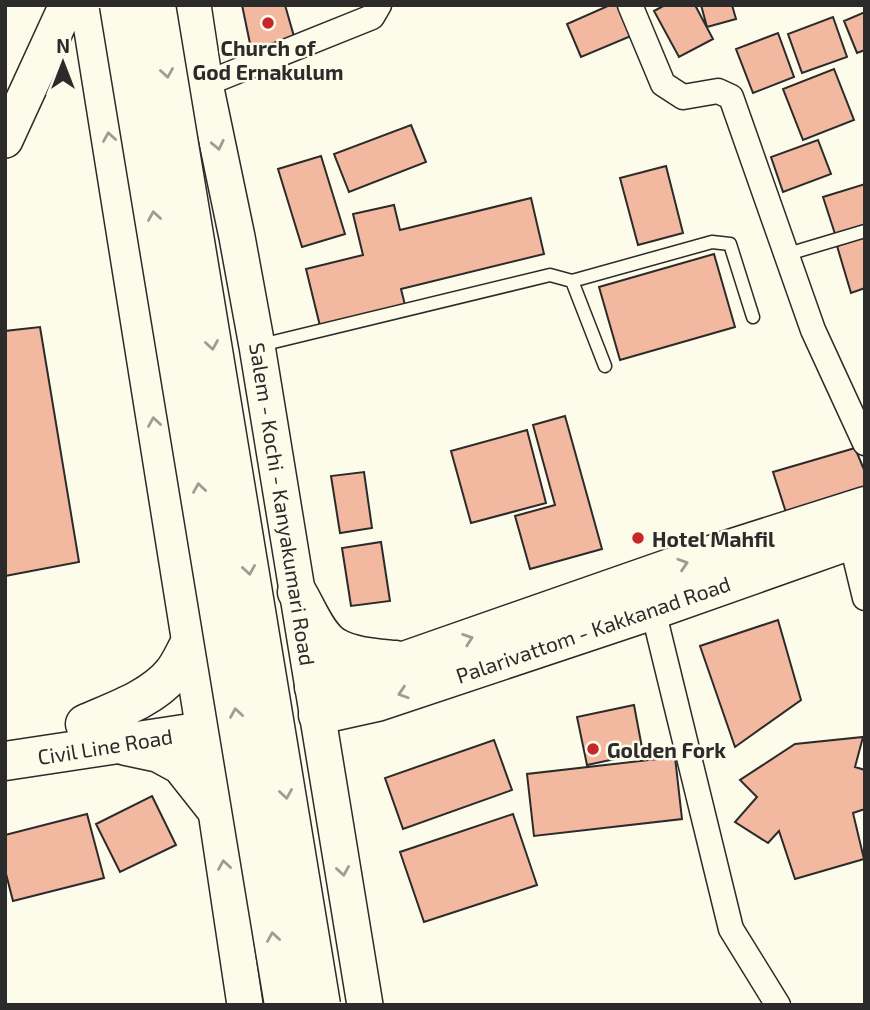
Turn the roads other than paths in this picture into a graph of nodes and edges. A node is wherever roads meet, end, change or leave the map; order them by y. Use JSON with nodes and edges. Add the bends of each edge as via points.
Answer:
{"nodes":[{"id":1,"x":66,"y":5,"type":"edge"},
{"id":2,"x":88,"y":5,"type":"edge"},
{"id":3,"x":119,"y":5,"type":"edge"},
{"id":4,"x":156,"y":5,"type":"edge"},
{"id":5,"x":193,"y":5,"type":"edge"},
{"id":6,"x":379,"y":5,"type":"edge"},
{"id":7,"x":630,"y":5,"type":"edge"},
{"id":8,"x":205,"y":84,"type":"junction"},
{"id":9,"x":5,"y":140,"type":"edge"},
{"id":10,"x":865,"y":231,"type":"edge"},
{"id":11,"x":237,"y":237,"type":"junction"},
{"id":12,"x":788,"y":254,"type":"junction"},
{"id":13,"x":129,"y":261,"type":"junction"},
{"id":14,"x":572,"y":281,"type":"junction"},
{"id":15,"x":247,"y":296,"type":"junction"},
{"id":16,"x":138,"y":314,"type":"junction"},
{"id":17,"x":752,"y":317,"type":"dead end"},
{"id":18,"x":257,"y":346,"type":"junction"},
{"id":19,"x":605,"y":366,"type":"dead end"},
{"id":20,"x":865,"y":443,"type":"edge"},
{"id":21,"x":860,"y":527,"type":"edge"},
{"id":22,"x":297,"y":592,"type":"junction"},
{"id":23,"x":865,"y":598,"type":"edge"},
{"id":24,"x":653,"y":610,"type":"junction"},
{"id":25,"x":189,"y":645,"type":"junction"},
{"id":26,"x":404,"y":661,"type":"junction"},
{"id":27,"x":316,"y":701,"type":"junction"},
{"id":28,"x":201,"y":719,"type":"junction"},
{"id":29,"x":99,"y":734,"type":"junction"},
{"id":30,"x":5,"y":736,"type":"edge"},
{"id":31,"x":5,"y":761,"type":"edge"},
{"id":32,"x":215,"y":808,"type":"junction"},
{"id":33,"x":245,"y":1005,"type":"edge"},
{"id":34,"x":284,"y":1005,"type":"edge"},
{"id":35,"x":321,"y":1005,"type":"edge"},
{"id":36,"x":365,"y":1005,"type":"edge"},
{"id":37,"x":778,"y":1005,"type":"edge"}],
"edges":[{"from":1,"to":9,"type":"street"},
{"from":13,"to":2,"type":"street","one_way":true},
{"from":34,"to":3,"type":"main road","one_way":true,"bridge":true},
{"from":4,"to":35,"type":"main road","name":"Salem - Kochi - Kanyakumari Road","one_way":true,"bridge":true},
{"from":5,"to":8,"type":"street","name":"Salem - Kochi - Kanyakumari Road"},
{"from":6,"to":8,"type":"street","via":[[372,17]]},
{"from":7,"to":12,"type":"street","via":[[663,84],[683,97],[718,91],[730,97]]},
{"from":8,"to":11,"type":"street","name":"Salem - Kochi - Kanyakumari Road","one_way":true},
{"from":10,"to":12,"type":"lane"},
{"from":11,"to":13,"type":"street","via":[[217,261],[180,267]]},
{"from":11,"to":15,"type":"street","name":"Salem - Kochi - Kanyakumari Road"},
{"from":12,"to":20,"type":"street","via":[[813,330]]},
{"from":13,"to":16,"type":"street"},
{"from":14,"to":17,"type":"lane","via":[[712,242],[730,244]]},
{"from":14,"to":18,"type":"lane","via":[[550,275]]},
{"from":14,"to":19,"type":"lane"},
{"from":15,"to":16,"type":"street","via":[[188,299],[159,304]]},
{"from":15,"to":18,"type":"street","name":"Salem - Kochi - Kanyakumari Road"},
{"from":25,"to":16,"type":"street","one_way":true},
{"from":18,"to":22,"type":"street","name":"Salem - Kochi - Kanyakumari Road"},
{"from":21,"to":23,"type":"street"},
{"from":21,"to":24,"type":"main road","name":"Palarivattom - Kakkanad Road"},
{"from":26,"to":21,"type":"main road","name":"Palarivattom - Kakkanad Road","one_way":true,"via":[[676,566]]},
{"from":22,"to":26,"type":"main road","via":[[334,646],[367,657]]},
{"from":22,"to":27,"type":"street","name":"Salem - Kochi - Kanyakumari Road"},
{"from":24,"to":27,"type":"main road","name":"Palarivattom - Kakkanad Road","one_way":true,"via":[[377,702]]},
{"from":24,"to":37,"type":"street","via":[[732,929]]},
{"from":25,"to":28,"type":"street"},
{"from":25,"to":29,"type":"main road","via":[[162,685],[122,708]]},
{"from":26,"to":27,"type":"main road"},
{"from":27,"to":36,"type":"street","name":"Salem - Kochi - Kanyakumari Road","one_way":true},
{"from":28,"to":29,"type":"main road","name":"Civil Line Road"},
{"from":28,"to":32,"type":"street"},
{"from":29,"to":30,"type":"main road","name":"Civil Line Road"},
{"from":29,"to":31,"type":"main road","name":"Civil Line Road"},
{"from":29,"to":32,"type":"main road","via":[[159,752],[181,765]]},
{"from":33,"to":32,"type":"street","one_way":true}]}
